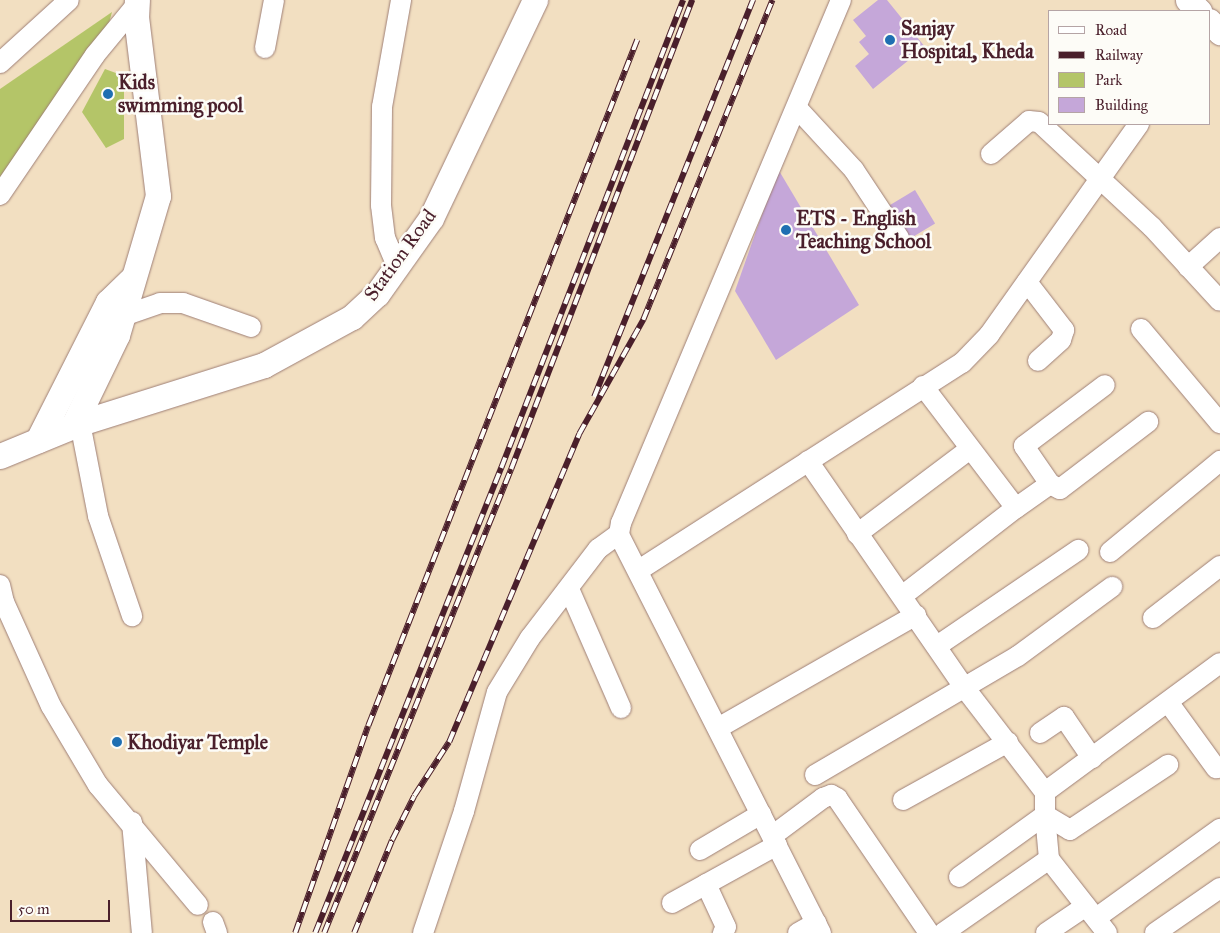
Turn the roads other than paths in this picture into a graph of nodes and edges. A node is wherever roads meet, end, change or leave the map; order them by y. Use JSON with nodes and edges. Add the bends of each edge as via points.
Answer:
{"nodes":[{"id":1,"x":69,"y":0,"type":"edge"},
{"id":2,"x":274,"y":0,"type":"edge"},
{"id":3,"x":535,"y":0,"type":"edge"},
{"id":4,"x":841,"y":0,"type":"edge"},
{"id":5,"x":1188,"y":0,"type":"edge"},
{"id":6,"x":137,"y":2,"type":"edge"},
{"id":7,"x":396,"y":2,"type":"edge"},
{"id":8,"x":1198,"y":10,"type":"edge"},
{"id":9,"x":266,"y":48,"type":"dead end"},
{"id":10,"x":0,"y":63,"type":"edge"},
{"id":11,"x":797,"y":108,"type":"junction"},
{"id":12,"x":1138,"y":125,"type":"edge"},
{"id":13,"x":991,"y":154,"type":"dead end"},
{"id":14,"x":1100,"y":181,"type":"junction"},
{"id":15,"x":0,"y":195,"type":"edge"},
{"id":16,"x":899,"y":238,"type":"dead end"},
{"id":17,"x":1220,"y":238,"type":"edge"},
{"id":18,"x":396,"y":266,"type":"junction"},
{"id":19,"x":1188,"y":266,"type":"junction"},
{"id":20,"x":134,"y":277,"type":"junction"},
{"id":21,"x":1028,"y":282,"type":"junction"},
{"id":22,"x":1220,"y":301,"type":"edge"},
{"id":23,"x":122,"y":316,"type":"junction"},
{"id":24,"x":251,"y":326,"type":"dead end"},
{"id":25,"x":1141,"y":329,"type":"dead end"},
{"id":26,"x":1038,"y":361,"type":"dead end"},
{"id":27,"x":1105,"y":385,"type":"dead end"},
{"id":28,"x":923,"y":386,"type":"junction"},
{"id":29,"x":1148,"y":422,"type":"dead end"},
{"id":30,"x":1220,"y":422,"type":"edge"},
{"id":31,"x":77,"y":425,"type":"junction"},
{"id":32,"x":38,"y":440,"type":"junction"},
{"id":33,"x":970,"y":449,"type":"junction"},
{"id":34,"x":0,"y":456,"type":"edge"},
{"id":35,"x":808,"y":461,"type":"junction"},
{"id":36,"x":1220,"y":461,"type":"edge"},
{"id":37,"x":1050,"y":484,"type":"junction"},
{"id":38,"x":1016,"y":508,"type":"junction"},
{"id":39,"x":619,"y":534,"type":"junction"},
{"id":40,"x":858,"y":534,"type":"junction"},
{"id":41,"x":1078,"y":550,"type":"dead end"},
{"id":42,"x":1110,"y":552,"type":"dead end"},
{"id":43,"x":1220,"y":566,"type":"edge"},
{"id":44,"x":639,"y":570,"type":"junction"},
{"id":45,"x":0,"y":586,"type":"edge"},
{"id":46,"x":1112,"y":587,"type":"dead end"},
{"id":47,"x":569,"y":589,"type":"junction"},
{"id":48,"x":902,"y":596,"type":"junction"},
{"id":49,"x":916,"y":615,"type":"junction"},
{"id":50,"x":132,"y":616,"type":"dead end"},
{"id":51,"x":1153,"y":618,"type":"dead end"},
{"id":52,"x":937,"y":646,"type":"junction"},
{"id":53,"x":1220,"y":663,"type":"edge"},
{"id":54,"x":964,"y":687,"type":"junction"},
{"id":55,"x":1168,"y":702,"type":"junction"},
{"id":56,"x":621,"y":708,"type":"dead end"},
{"id":57,"x":718,"y":728,"type":"junction"},
{"id":58,"x":1040,"y":733,"type":"dead end"},
{"id":59,"x":1008,"y":742,"type":"junction"},
{"id":60,"x":1092,"y":758,"type":"junction"},
{"id":61,"x":1168,"y":765,"type":"dead end"},
{"id":62,"x":1216,"y":768,"type":"dead end"},
{"id":63,"x":815,"y":775,"type":"dead end"},
{"id":64,"x":1045,"y":792,"type":"junction"},
{"id":65,"x":903,"y":800,"type":"dead end"},
{"id":66,"x":761,"y":814,"type":"junction"},
{"id":67,"x":1045,"y":815,"type":"junction"},
{"id":68,"x":132,"y":822,"type":"junction"},
{"id":69,"x":1220,"y":829,"type":"edge"},
{"id":70,"x":774,"y":841,"type":"junction"},
{"id":71,"x":700,"y":850,"type":"dead end"},
{"id":72,"x":1049,"y":859,"type":"junction"},
{"id":73,"x":960,"y":877,"type":"dead end"},
{"id":74,"x":706,"y":884,"type":"junction"},
{"id":75,"x":1220,"y":888,"type":"edge"},
{"id":76,"x":672,"y":903,"type":"dead end"},
{"id":77,"x":198,"y":906,"type":"dead end"},
{"id":78,"x":1096,"y":919,"type":"edge"},
{"id":79,"x":1181,"y":926,"type":"edge"},
{"id":80,"x":818,"y":928,"type":"edge"},
{"id":81,"x":142,"y":933,"type":"edge"},
{"id":82,"x":423,"y":933,"type":"edge"},
{"id":83,"x":723,"y":933,"type":"edge"},
{"id":84,"x":798,"y":933,"type":"edge"},
{"id":85,"x":929,"y":933,"type":"edge"},
{"id":86,"x":943,"y":933,"type":"edge"},
{"id":87,"x":1046,"y":933,"type":"edge"},
{"id":88,"x":1155,"y":933,"type":"edge"}],
"edges":[{"from":1,"to":10,"type":"street"},
{"from":2,"to":9,"type":"street"},
{"from":3,"to":18,"type":"main road","name":"Station Road","via":[[431,218]]},
{"from":4,"to":11,"type":"street"},
{"from":5,"to":8,"type":"main road"},
{"from":6,"to":15,"type":"street","via":[[95,55]]},
{"from":6,"to":20,"type":"main road","via":[[158,196]]},
{"from":7,"to":18,"type":"street","via":[[382,107],[382,205],[385,238]]},
{"from":11,"to":16,"type":"street","via":[[854,170]]},
{"from":11,"to":39,"type":"street","via":[[620,523]]},
{"from":12,"to":14,"type":"street"},
{"from":13,"to":14,"type":"street","via":[[1034,120]]},
{"from":14,"to":19,"type":"street","via":[[1152,227]]},
{"from":14,"to":21,"type":"street"},
{"from":17,"to":19,"type":"street"},
{"from":18,"to":31,"type":"main road","name":"Station Road","via":[[377,294],[352,317],[264,365]]},
{"from":19,"to":22,"type":"street"},
{"from":20,"to":23,"type":"main road"},
{"from":20,"to":32,"type":"main road","via":[[108,302]]},
{"from":21,"to":26,"type":"street","via":[[1064,330],[1060,340]]},
{"from":21,"to":28,"type":"street","via":[[973,353]]},
{"from":23,"to":24,"type":"street","via":[[160,303],[183,303]]},
{"from":23,"to":31,"type":"main road","via":[[117,335]]},
{"from":25,"to":30,"type":"street"},
{"from":27,"to":37,"type":"street","via":[[1024,446]]},
{"from":28,"to":33,"type":"street"},
{"from":28,"to":35,"type":"street"},
{"from":29,"to":37,"type":"street","via":[[1060,490]]},
{"from":31,"to":32,"type":"main road","name":"Station Road"},
{"from":31,"to":50,"type":"street","via":[[98,516]]},
{"from":32,"to":34,"type":"main road","name":"Station Road"},
{"from":33,"to":38,"type":"street"},
{"from":33,"to":40,"type":"street"},
{"from":35,"to":40,"type":"street"},
{"from":35,"to":44,"type":"street"},
{"from":36,"to":42,"type":"street"},
{"from":37,"to":38,"type":"street"},
{"from":38,"to":48,"type":"street"},
{"from":39,"to":44,"type":"street"},
{"from":39,"to":47,"type":"street","via":[[598,549]]},
{"from":40,"to":48,"type":"street"},
{"from":41,"to":52,"type":"street"},
{"from":43,"to":51,"type":"street"},
{"from":44,"to":57,"type":"street"},
{"from":45,"to":68,"type":"street","via":[[4,602],[51,706],[98,785]]},
{"from":46,"to":54,"type":"street","via":[[1018,656]]},
{"from":47,"to":56,"type":"street"},
{"from":47,"to":82,"type":"street","via":[[530,638],[497,692],[464,811]]},
{"from":48,"to":49,"type":"street"},
{"from":49,"to":52,"type":"street"},
{"from":49,"to":57,"type":"street"},
{"from":52,"to":54,"type":"street"},
{"from":53,"to":55,"type":"street"},
{"from":54,"to":59,"type":"street"},
{"from":54,"to":63,"type":"street"},
{"from":55,"to":60,"type":"street"},
{"from":55,"to":62,"type":"street"},
{"from":57,"to":66,"type":"street"},
{"from":58,"to":60,"type":"street","via":[[1064,717]]},
{"from":59,"to":64,"type":"street"},
{"from":59,"to":65,"type":"street"},
{"from":60,"to":64,"type":"street"},
{"from":61,"to":67,"type":"street","via":[[1070,830]]},
{"from":64,"to":67,"type":"street"},
{"from":66,"to":70,"type":"street"},
{"from":66,"to":71,"type":"street"},
{"from":67,"to":72,"type":"street"},
{"from":67,"to":73,"type":"street"},
{"from":68,"to":77,"type":"street"},
{"from":68,"to":81,"type":"street"},
{"from":69,"to":78,"type":"street"},
{"from":70,"to":74,"type":"street"},
{"from":70,"to":80,"type":"street"},
{"from":70,"to":85,"type":"street","via":[[824,798],[831,795],[838,798]]},
{"from":72,"to":78,"type":"street"},
{"from":72,"to":86,"type":"street"},
{"from":74,"to":76,"type":"street"},
{"from":74,"to":83,"type":"street","via":[[726,927]]},
{"from":75,"to":79,"type":"street"},
{"from":78,"to":87,"type":"street"},
{"from":79,"to":88,"type":"street"},
{"from":80,"to":84,"type":"street"}]}
